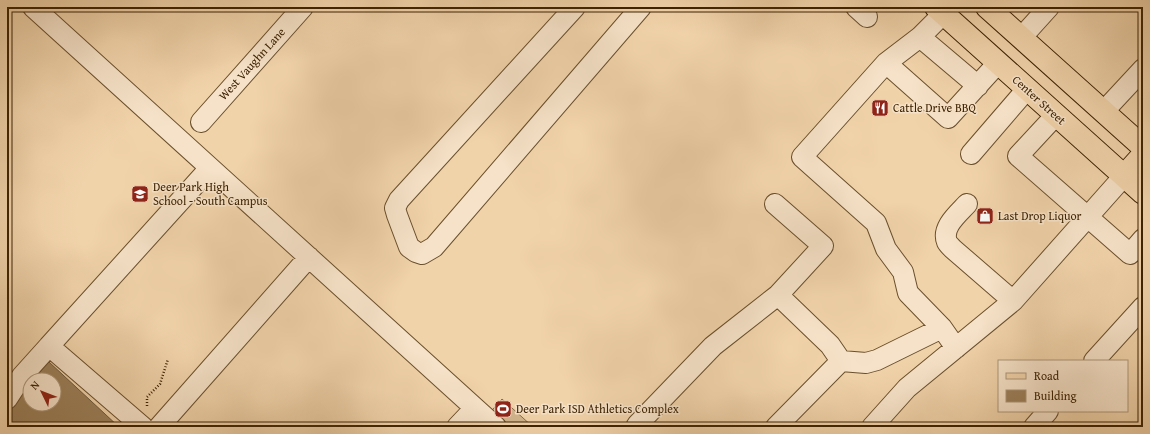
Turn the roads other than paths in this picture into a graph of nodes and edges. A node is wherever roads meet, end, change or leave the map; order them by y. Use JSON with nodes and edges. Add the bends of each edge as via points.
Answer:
{"nodes":[{"id":1,"x":33,"y":7,"type":"edge"},
{"id":2,"x":303,"y":7,"type":"edge"},
{"id":3,"x":574,"y":7,"type":"edge"},
{"id":4,"x":641,"y":7,"type":"edge"},
{"id":5,"x":987,"y":7,"type":"edge"},
{"id":6,"x":1049,"y":7,"type":"edge"},
{"id":7,"x":946,"y":11,"type":"edge"},
{"id":8,"x":920,"y":37,"type":"junction"},
{"id":9,"x":1021,"y":38,"type":"junction"},
{"id":10,"x":998,"y":63,"type":"junction"},
{"id":11,"x":886,"y":64,"type":"junction"},
{"id":12,"x":1142,"y":72,"type":"edge"},
{"id":13,"x":978,"y":86,"type":"junction"},
{"id":14,"x":1027,"y":89,"type":"junction"},
{"id":15,"x":1104,"y":111,"type":"junction"},
{"id":16,"x":1056,"y":115,"type":"junction"},
{"id":17,"x":201,"y":122,"type":"dead end"},
{"id":18,"x":1143,"y":147,"type":"edge"},
{"id":19,"x":971,"y":154,"type":"dead end"},
{"id":20,"x":1143,"y":155,"type":"edge"},
{"id":21,"x":210,"y":168,"type":"junction"},
{"id":22,"x":1124,"y":176,"type":"junction"},
{"id":23,"x":1143,"y":193,"type":"edge"},
{"id":24,"x":775,"y":204,"type":"dead end"},
{"id":25,"x":967,"y":204,"type":"dead end"},
{"id":26,"x":1087,"y":217,"type":"junction"},
{"id":27,"x":1143,"y":239,"type":"edge"},
{"id":28,"x":309,"y":257,"type":"junction"},
{"id":29,"x":778,"y":294,"type":"junction"},
{"id":30,"x":1012,"y":301,"type":"junction"},
{"id":31,"x":1143,"y":307,"type":"edge"},
{"id":32,"x":942,"y":328,"type":"junction"},
{"id":33,"x":49,"y":346,"type":"junction"},
{"id":34,"x":956,"y":348,"type":"junction"},
{"id":35,"x":1095,"y":360,"type":"edge"},
{"id":36,"x":841,"y":361,"type":"junction"},
{"id":37,"x":7,"y":399,"type":"edge"},
{"id":38,"x":474,"y":408,"type":"junction"},
{"id":39,"x":1047,"y":412,"type":"edge"},
{"id":40,"x":150,"y":422,"type":"edge"},
{"id":41,"x":457,"y":427,"type":"edge"},
{"id":42,"x":496,"y":427,"type":"edge"},
{"id":43,"x":637,"y":427,"type":"edge"},
{"id":44,"x":776,"y":427,"type":"edge"},
{"id":45,"x":872,"y":427,"type":"edge"},
{"id":46,"x":1034,"y":427,"type":"edge"}],
"edges":[{"from":1,"to":21,"type":"street"},
{"from":2,"to":17,"type":"street","name":"West Vaughn Lane"},
{"from":3,"to":4,"type":"street","via":[[399,200],[395,208],[408,247],[422,254],[434,247]]},
{"from":5,"to":9,"type":"main road"},
{"from":6,"to":9,"type":"street"},
{"from":7,"to":8,"type":"street"},
{"from":7,"to":10,"type":"main road","name":"Center Street"},
{"from":8,"to":11,"type":"street"},
{"from":8,"to":13,"type":"street"},
{"from":9,"to":10,"type":"main road"},
{"from":9,"to":15,"type":"main road"},
{"from":10,"to":13,"type":"street"},
{"from":10,"to":14,"type":"main road","name":"Center Street"},
{"from":11,"to":13,"type":"street","via":[[948,118]]},
{"from":11,"to":32,"type":"street","via":[[802,157],[876,223],[886,249],[903,272],[908,293]]},
{"from":12,"to":15,"type":"street"},
{"from":14,"to":16,"type":"main road","name":"Center Street"},
{"from":14,"to":19,"type":"street"},
{"from":15,"to":18,"type":"main road"},
{"from":16,"to":22,"type":"main road","name":"Center Street"},
{"from":16,"to":26,"type":"street","via":[[1018,156]]},
{"from":20,"to":22,"type":"main road"},
{"from":21,"to":28,"type":"street"},
{"from":21,"to":33,"type":"street"},
{"from":22,"to":23,"type":"main road","name":"Center Street"},
{"from":22,"to":26,"type":"street"},
{"from":24,"to":29,"type":"street","via":[[823,246]]},
{"from":25,"to":30,"type":"street","via":[[948,225],[946,241]]},
{"from":26,"to":27,"type":"street","via":[[1130,254]]},
{"from":26,"to":30,"type":"street"},
{"from":28,"to":38,"type":"street"},
{"from":28,"to":40,"type":"street"},
{"from":29,"to":36,"type":"street","via":[[830,344]]},
{"from":29,"to":43,"type":"street","via":[[712,346]]},
{"from":30,"to":34,"type":"street"},
{"from":31,"to":35,"type":"street"},
{"from":32,"to":34,"type":"street"},
{"from":32,"to":36,"type":"street","via":[[866,364]]},
{"from":33,"to":37,"type":"street","via":[[22,376]]},
{"from":33,"to":40,"type":"street"},
{"from":34,"to":45,"type":"street","via":[[907,388]]},
{"from":36,"to":44,"type":"street"},
{"from":38,"to":41,"type":"street"},
{"from":38,"to":42,"type":"street"},
{"from":39,"to":46,"type":"street"}]}
